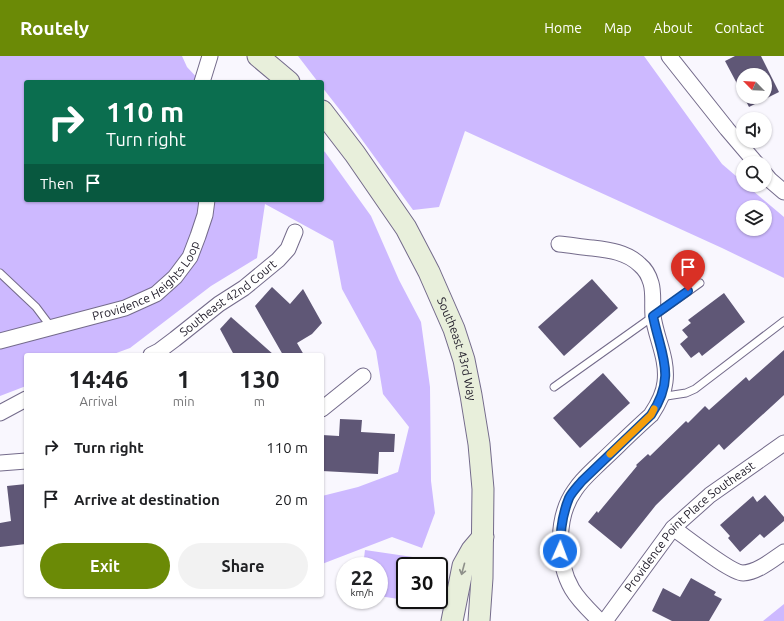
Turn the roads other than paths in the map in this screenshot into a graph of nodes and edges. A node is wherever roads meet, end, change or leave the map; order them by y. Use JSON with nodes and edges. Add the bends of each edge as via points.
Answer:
{"nodes":[{"id":1,"x":210,"y":56,"type":"edge"},
{"id":2,"x":258,"y":56,"type":"edge"},
{"id":3,"x":669,"y":56,"type":"edge"},
{"id":4,"x":203,"y":80,"type":"edge"},
{"id":5,"x":287,"y":80,"type":"edge"},
{"id":6,"x":324,"y":114,"type":"edge"},
{"id":7,"x":750,"y":156,"type":"edge"},
{"id":8,"x":772,"y":182,"type":"edge"},
{"id":9,"x":784,"y":192,"type":"edge"},
{"id":10,"x":207,"y":202,"type":"edge"},
{"id":11,"x":295,"y":232,"type":"dead end"},
{"id":12,"x":559,"y":244,"type":"dead end"},
{"id":13,"x":0,"y":273,"type":"edge"},
{"id":14,"x":700,"y":283,"type":"dead end"},
{"id":15,"x":653,"y":316,"type":"junction"},
{"id":16,"x":784,"y":320,"type":"edge"},
{"id":17,"x":51,"y":327,"type":"junction"},
{"id":18,"x":0,"y":341,"type":"edge"},
{"id":19,"x":155,"y":353,"type":"edge"},
{"id":20,"x":364,"y":376,"type":"dead end"},
{"id":21,"x":554,"y":387,"type":"dead end"},
{"id":22,"x":660,"y":397,"type":"junction"},
{"id":23,"x":24,"y":400,"type":"edge"},
{"id":24,"x":324,"y":407,"type":"edge"},
{"id":25,"x":0,"y":413,"type":"edge"},
{"id":26,"x":784,"y":443,"type":"edge"},
{"id":27,"x":24,"y":461,"type":"edge"},
{"id":28,"x":0,"y":463,"type":"edge"},
{"id":29,"x":673,"y":528,"type":"junction"},
{"id":30,"x":483,"y":537,"type":"junction"},
{"id":31,"x":784,"y":552,"type":"edge"},
{"id":32,"x":452,"y":621,"type":"edge"},
{"id":33,"x":478,"y":621,"type":"edge"},
{"id":34,"x":600,"y":621,"type":"edge"},
{"id":35,"x":605,"y":621,"type":"edge"}],
"edges":[{"from":1,"to":4,"type":"street"},
{"from":2,"to":5,"type":"main road"},
{"from":3,"to":7,"type":"street"},
{"from":6,"to":30,"type":"main road","name":"Southeast 43rd Way","via":[[356,154],[406,228],[454,329],[464,360],[479,444],[483,488]]},
{"from":8,"to":9,"type":"street"},
{"from":10,"to":17,"type":"street","name":"Providence Heights Loop","via":[[205,215],[190,257],[175,277],[156,294],[125,308]]},
{"from":11,"to":19,"type":"street","name":"Southeast 42nd Court","via":[[288,250],[278,260]]},
{"from":12,"to":15,"type":"street","via":[[614,251],[640,264],[651,282]]},
{"from":13,"to":17,"type":"lane","via":[[36,307]]},
{"from":14,"to":15,"type":"lane"},
{"from":15,"to":21,"type":"lane"},
{"from":15,"to":22,"type":"street","via":[[666,368],[665,383]]},
{"from":16,"to":22,"type":"lane","via":[[695,389]]},
{"from":17,"to":18,"type":"street","name":"Providence Heights Loop"},
{"from":20,"to":24,"type":"street"},
{"from":22,"to":34,"type":"street","via":[[651,415],[582,481],[569,498],[564,514],[560,551],[564,571],[583,604]]},
{"from":23,"to":25,"type":"street"},
{"from":26,"to":29,"type":"street","name":"Providence Point Place Southeast","via":[[710,495]]},
{"from":27,"to":28,"type":"street"},
{"from":29,"to":31,"type":"street","via":[[730,568],[742,573],[763,566]]},
{"from":29,"to":35,"type":"street","name":"Providence Point Place Southeast"},
{"from":30,"to":32,"type":"main road","one_way":true,"via":[[463,566]]},
{"from":30,"to":33,"type":"main road","name":"Southeast 43rd Way"}]}
